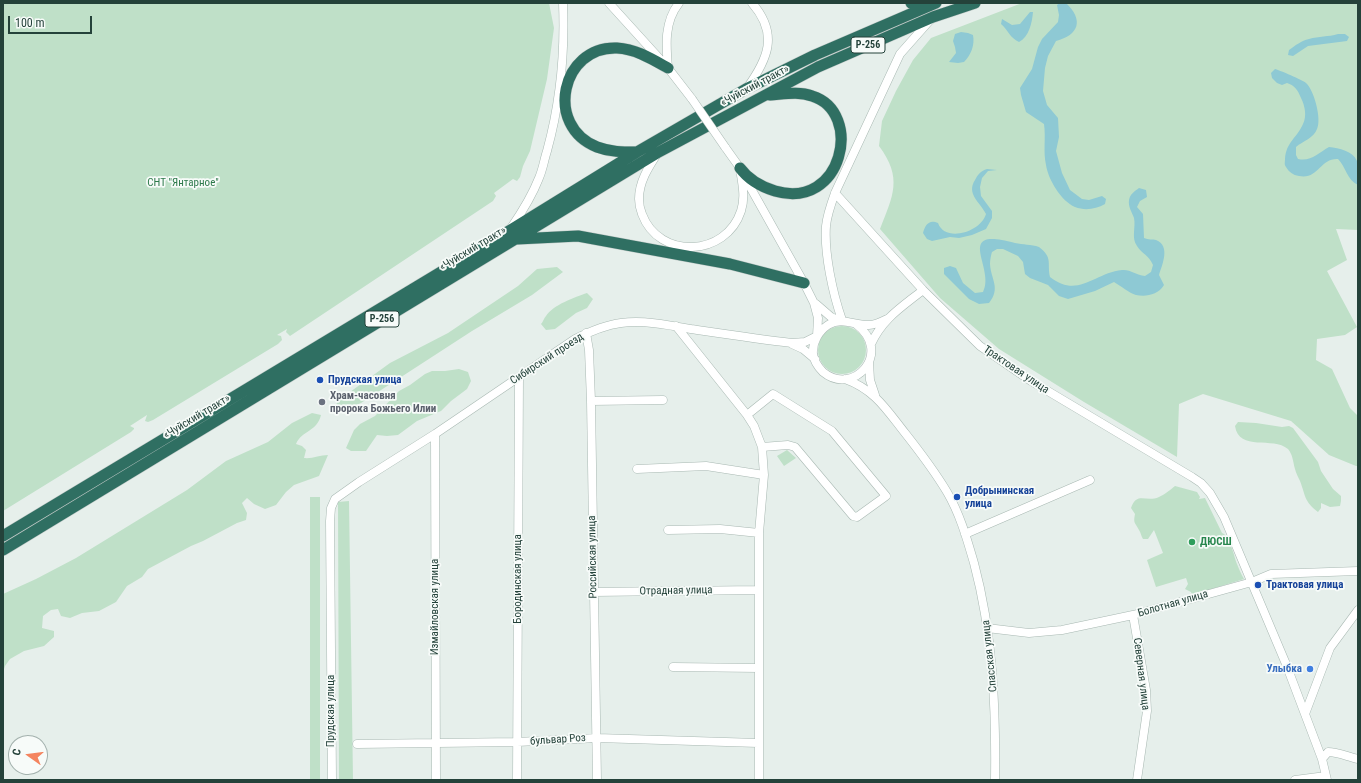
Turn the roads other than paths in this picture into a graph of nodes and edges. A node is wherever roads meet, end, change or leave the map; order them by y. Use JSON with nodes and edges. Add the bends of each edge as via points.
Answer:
{"nodes":[{"id":1,"x":563,"y":3,"type":"edge"},
{"id":2,"x":609,"y":3,"type":"edge"},
{"id":3,"x":679,"y":3,"type":"edge"},
{"id":4,"x":752,"y":3,"type":"edge"},
{"id":5,"x":911,"y":3,"type":"edge"},
{"id":6,"x":975,"y":3,"type":"edge"},
{"id":7,"x":933,"y":4,"type":"edge"},
{"id":8,"x":933,"y":17,"type":"junction"},
{"id":9,"x":668,"y":68,"type":"junction"},
{"id":10,"x":746,"y":89,"type":"junction"},
{"id":11,"x":765,"y":96,"type":"junction"},
{"id":12,"x":637,"y":152,"type":"junction"},
{"id":13,"x":657,"y":153,"type":"junction"},
{"id":14,"x":740,"y":169,"type":"junction"},
{"id":15,"x":835,"y":193,"type":"junction"},
{"id":16,"x":512,"y":235,"type":"junction"},
{"id":17,"x":804,"y":283,"type":"junction"},
{"id":18,"x":923,"y":290,"type":"junction"},
{"id":19,"x":814,"y":303,"type":"junction"},
{"id":20,"x":887,"y":319,"type":"junction"},
{"id":21,"x":841,"y":321,"type":"junction"},
{"id":22,"x":856,"y":324,"type":"junction"},
{"id":23,"x":676,"y":326,"type":"junction"},
{"id":24,"x":586,"y":333,"type":"junction"},
{"id":25,"x":817,"y":336,"type":"junction"},
{"id":26,"x":792,"y":344,"type":"junction"},
{"id":27,"x":871,"y":344,"type":"junction"},
{"id":28,"x":815,"y":359,"type":"junction"},
{"id":29,"x":869,"y":362,"type":"junction"},
{"id":30,"x":519,"y":377,"type":"junction"},
{"id":31,"x":845,"y":379,"type":"junction"},
{"id":32,"x":876,"y":396,"type":"junction"},
{"id":33,"x":663,"y":400,"type":"dead end"},
{"id":34,"x":591,"y":401,"type":"junction"},
{"id":35,"x":747,"y":415,"type":"junction"},
{"id":36,"x":435,"y":434,"type":"junction"},
{"id":37,"x":762,"y":447,"type":"junction"},
{"id":38,"x":637,"y":469,"type":"dead end"},
{"id":39,"x":764,"y":475,"type":"junction"},
{"id":40,"x":1090,"y":480,"type":"dead end"},
{"id":41,"x":335,"y":499,"type":"joint"},
{"id":42,"x":668,"y":530,"type":"dead end"},
{"id":43,"x":759,"y":532,"type":"junction"},
{"id":44,"x":965,"y":534,"type":"junction"},
{"id":45,"x":3,"y":536,"type":"edge"},
{"id":46,"x":3,"y":550,"type":"edge"},
{"id":47,"x":1358,"y":570,"type":"edge"},
{"id":48,"x":1252,"y":582,"type":"junction"},
{"id":49,"x":758,"y":590,"type":"junction"},
{"id":50,"x":593,"y":592,"type":"junction"},
{"id":51,"x":1358,"y":610,"type":"edge"},
{"id":52,"x":1133,"y":615,"type":"junction"},
{"id":53,"x":988,"y":628,"type":"junction"},
{"id":54,"x":673,"y":667,"type":"dead end"},
{"id":55,"x":760,"y":668,"type":"junction"},
{"id":56,"x":1305,"y":714,"type":"junction"},
{"id":57,"x":597,"y":738,"type":"junction"},
{"id":58,"x":517,"y":742,"type":"junction"},
{"id":59,"x":435,"y":743,"type":"junction"},
{"id":60,"x":758,"y":743,"type":"junction"},
{"id":61,"x":357,"y":744,"type":"dead end"},
{"id":62,"x":1322,"y":759,"type":"junction"},
{"id":63,"x":1358,"y":759,"type":"edge"},
{"id":64,"x":1326,"y":778,"type":"edge"},
{"id":65,"x":332,"y":780,"type":"edge"},
{"id":66,"x":436,"y":780,"type":"edge"},
{"id":67,"x":517,"y":780,"type":"edge"},
{"id":68,"x":597,"y":780,"type":"edge"},
{"id":69,"x":759,"y":780,"type":"edge"},
{"id":70,"x":995,"y":780,"type":"edge"},
{"id":71,"x":1137,"y":780,"type":"edge"},
{"id":72,"x":1295,"y":780,"type":"edge"}],
"edges":[{"from":1,"to":16,"type":"street","via":[[562,58],[550,138],[540,176]]},
{"from":2,"to":9,"type":"street"},
{"from":3,"to":9,"type":"street","via":[[666,34]]},
{"from":4,"to":10,"type":"street","via":[[766,23],[768,37],[764,62]]},
{"from":5,"to":7,"type":"highway"},
{"from":6,"to":8,"type":"highway","name":"«Чуйский тракт»","number":"Р-256"},
{"from":7,"to":10,"type":"highway","name":"«Чуйский тракт»","number":"Р-256","via":[[815,55]]},
{"from":8,"to":11,"type":"highway","name":"«Чуйский тракт»","number":"Р-256","via":[[818,68]]},
{"from":8,"to":15,"type":"street","via":[[900,54]]},
{"from":9,"to":12,"type":"highway","via":[[638,52],[608,48],[586,56],[569,79],[564,107],[574,130],[596,146],[615,152]]},
{"from":9,"to":14,"type":"street","bridge":true},
{"from":10,"to":12,"type":"highway","name":"«Чуйский тракт»","number":"Р-256"},
{"from":11,"to":13,"type":"highway","name":"«Чуйский тракт»","number":"Р-256"},
{"from":11,"to":14,"type":"highway","via":[[806,94],[826,103],[835,115],[842,138],[838,157],[834,168],[823,183],[799,194],[786,194],[769,189]]},
{"from":12,"to":16,"type":"highway","name":"«Чуйский тракт»","number":"Р-256"},
{"from":13,"to":14,"type":"street","via":[[642,180],[640,207],[645,220],[655,233],[672,244],[683,247],[703,246],[727,235],[741,210],[744,193]]},
{"from":13,"to":16,"type":"highway","name":"«Чуйский тракт»","number":"Р-256"},
{"from":14,"to":17,"type":"street"},
{"from":15,"to":18,"type":"street","name":"Трактовая улица"},
{"from":15,"to":21,"type":"street","via":[[826,226],[826,242]]},
{"from":16,"to":17,"type":"highway","via":[[578,236],[730,264]]},
{"from":16,"to":45,"type":"highway","name":"«Чуйский тракт»","number":"Р-256"},
{"from":16,"to":46,"type":"highway","name":"«Чуйский тракт»","number":"Р-256"},
{"from":17,"to":19,"type":"street"},
{"from":18,"to":20,"type":"street"},
{"from":18,"to":48,"type":"street","name":"Трактовая улица","via":[[980,346],[1031,381],[1201,483],[1224,517]]},
{"from":19,"to":21,"type":"street","via":[[826,314]]},
{"from":19,"to":25,"type":"street","via":[[818,318]]},
{"from":20,"to":22,"type":"street","via":[[872,325]]},
{"from":20,"to":27,"type":"street"},
{"from":21,"to":22,"type":"street"},
{"from":21,"to":25,"type":"street","via":[[828,325]]},
{"from":22,"to":27,"type":"street","via":[[866,333]]},
{"from":23,"to":24,"type":"street","name":"Сибирский проезд","via":[[620,323]]},
{"from":23,"to":26,"type":"street","name":"Сибирский проезд"},
{"from":23,"to":35,"type":"street"},
{"from":24,"to":30,"type":"street","name":"Сибирский проезд"},
{"from":24,"to":34,"type":"street","name":"Российская улица"},
{"from":25,"to":26,"type":"street","name":"Сибирский проезд","via":[[805,342]]},
{"from":25,"to":28,"type":"street","via":[[814,347]]},
{"from":26,"to":28,"type":"street","name":"Сибирский проезд"},
{"from":27,"to":29,"type":"street"},
{"from":28,"to":31,"type":"street","via":[[826,374]]},
{"from":29,"to":31,"type":"street","via":[[860,374]]},
{"from":29,"to":32,"type":"street","name":"Спасская улица","via":[[870,380]]},
{"from":30,"to":36,"type":"street","name":"Сибирский проезд"},
{"from":30,"to":58,"type":"street","name":"Бородинская улица"},
{"from":31,"to":32,"type":"street","name":"Спасская улица"},
{"from":32,"to":44,"type":"street","name":"Спасская улица","via":[[914,444],[947,492]]},
{"from":33,"to":34,"type":"street"},
{"from":34,"to":50,"type":"street","name":"Российская улица"},
{"from":35,"to":37,"type":"street"},
{"from":35,"to":37,"type":"street","via":[[773,394],[832,430],[886,496],[857,516],[853,516],[795,447]]},
{"from":36,"to":41,"type":"street","name":"Сибирский проезд"},
{"from":36,"to":59,"type":"street","name":"Измайловская улица"},
{"from":37,"to":39,"type":"street"},
{"from":38,"to":39,"type":"street","via":[[706,466]]},
{"from":39,"to":43,"type":"street"},
{"from":40,"to":44,"type":"street"},
{"from":41,"to":65,"type":"street","name":"Прудская улица","via":[[330,521]]},
{"from":42,"to":43,"type":"street"},
{"from":43,"to":49,"type":"street"},
{"from":44,"to":53,"type":"street","name":"Спасская улица"},
{"from":47,"to":48,"type":"street","name":"Болотная улица","via":[[1271,574]]},
{"from":48,"to":52,"type":"street","name":"Болотная улица"},
{"from":48,"to":56,"type":"street","name":"Трактовая улица"},
{"from":49,"to":50,"type":"street","name":"Отрадная улица"},
{"from":49,"to":55,"type":"street"},
{"from":50,"to":57,"type":"street","name":"Российская улица"},
{"from":51,"to":56,"type":"street","via":[[1330,648]]},
{"from":52,"to":53,"type":"street","name":"Болотная улица","via":[[1041,632]]},
{"from":52,"to":71,"type":"street","name":"Северная улица","via":[[1146,690],[1147,711]]},
{"from":53,"to":70,"type":"street","name":"Спасская улица","via":[[994,683]]},
{"from":54,"to":55,"type":"street"},
{"from":55,"to":60,"type":"street"},
{"from":56,"to":62,"type":"street","name":"Трактовая улица"},
{"from":57,"to":58,"type":"street","name":"бульвар Роз"},
{"from":57,"to":60,"type":"street","name":"бульвар Роз"},
{"from":57,"to":68,"type":"street","name":"Российская улица"},
{"from":58,"to":59,"type":"street","name":"бульвар Роз"},
{"from":58,"to":67,"type":"street","name":"Бородинская улица"},
{"from":59,"to":61,"type":"street","name":"бульвар Роз"},
{"from":59,"to":66,"type":"street","name":"Измайловская улица"},
{"from":60,"to":69,"type":"street"},
{"from":62,"to":63,"type":"street","via":[[1328,752]]},
{"from":62,"to":64,"type":"street","name":"Трактовая улица"},
{"from":64,"to":72,"type":"street"}]}
